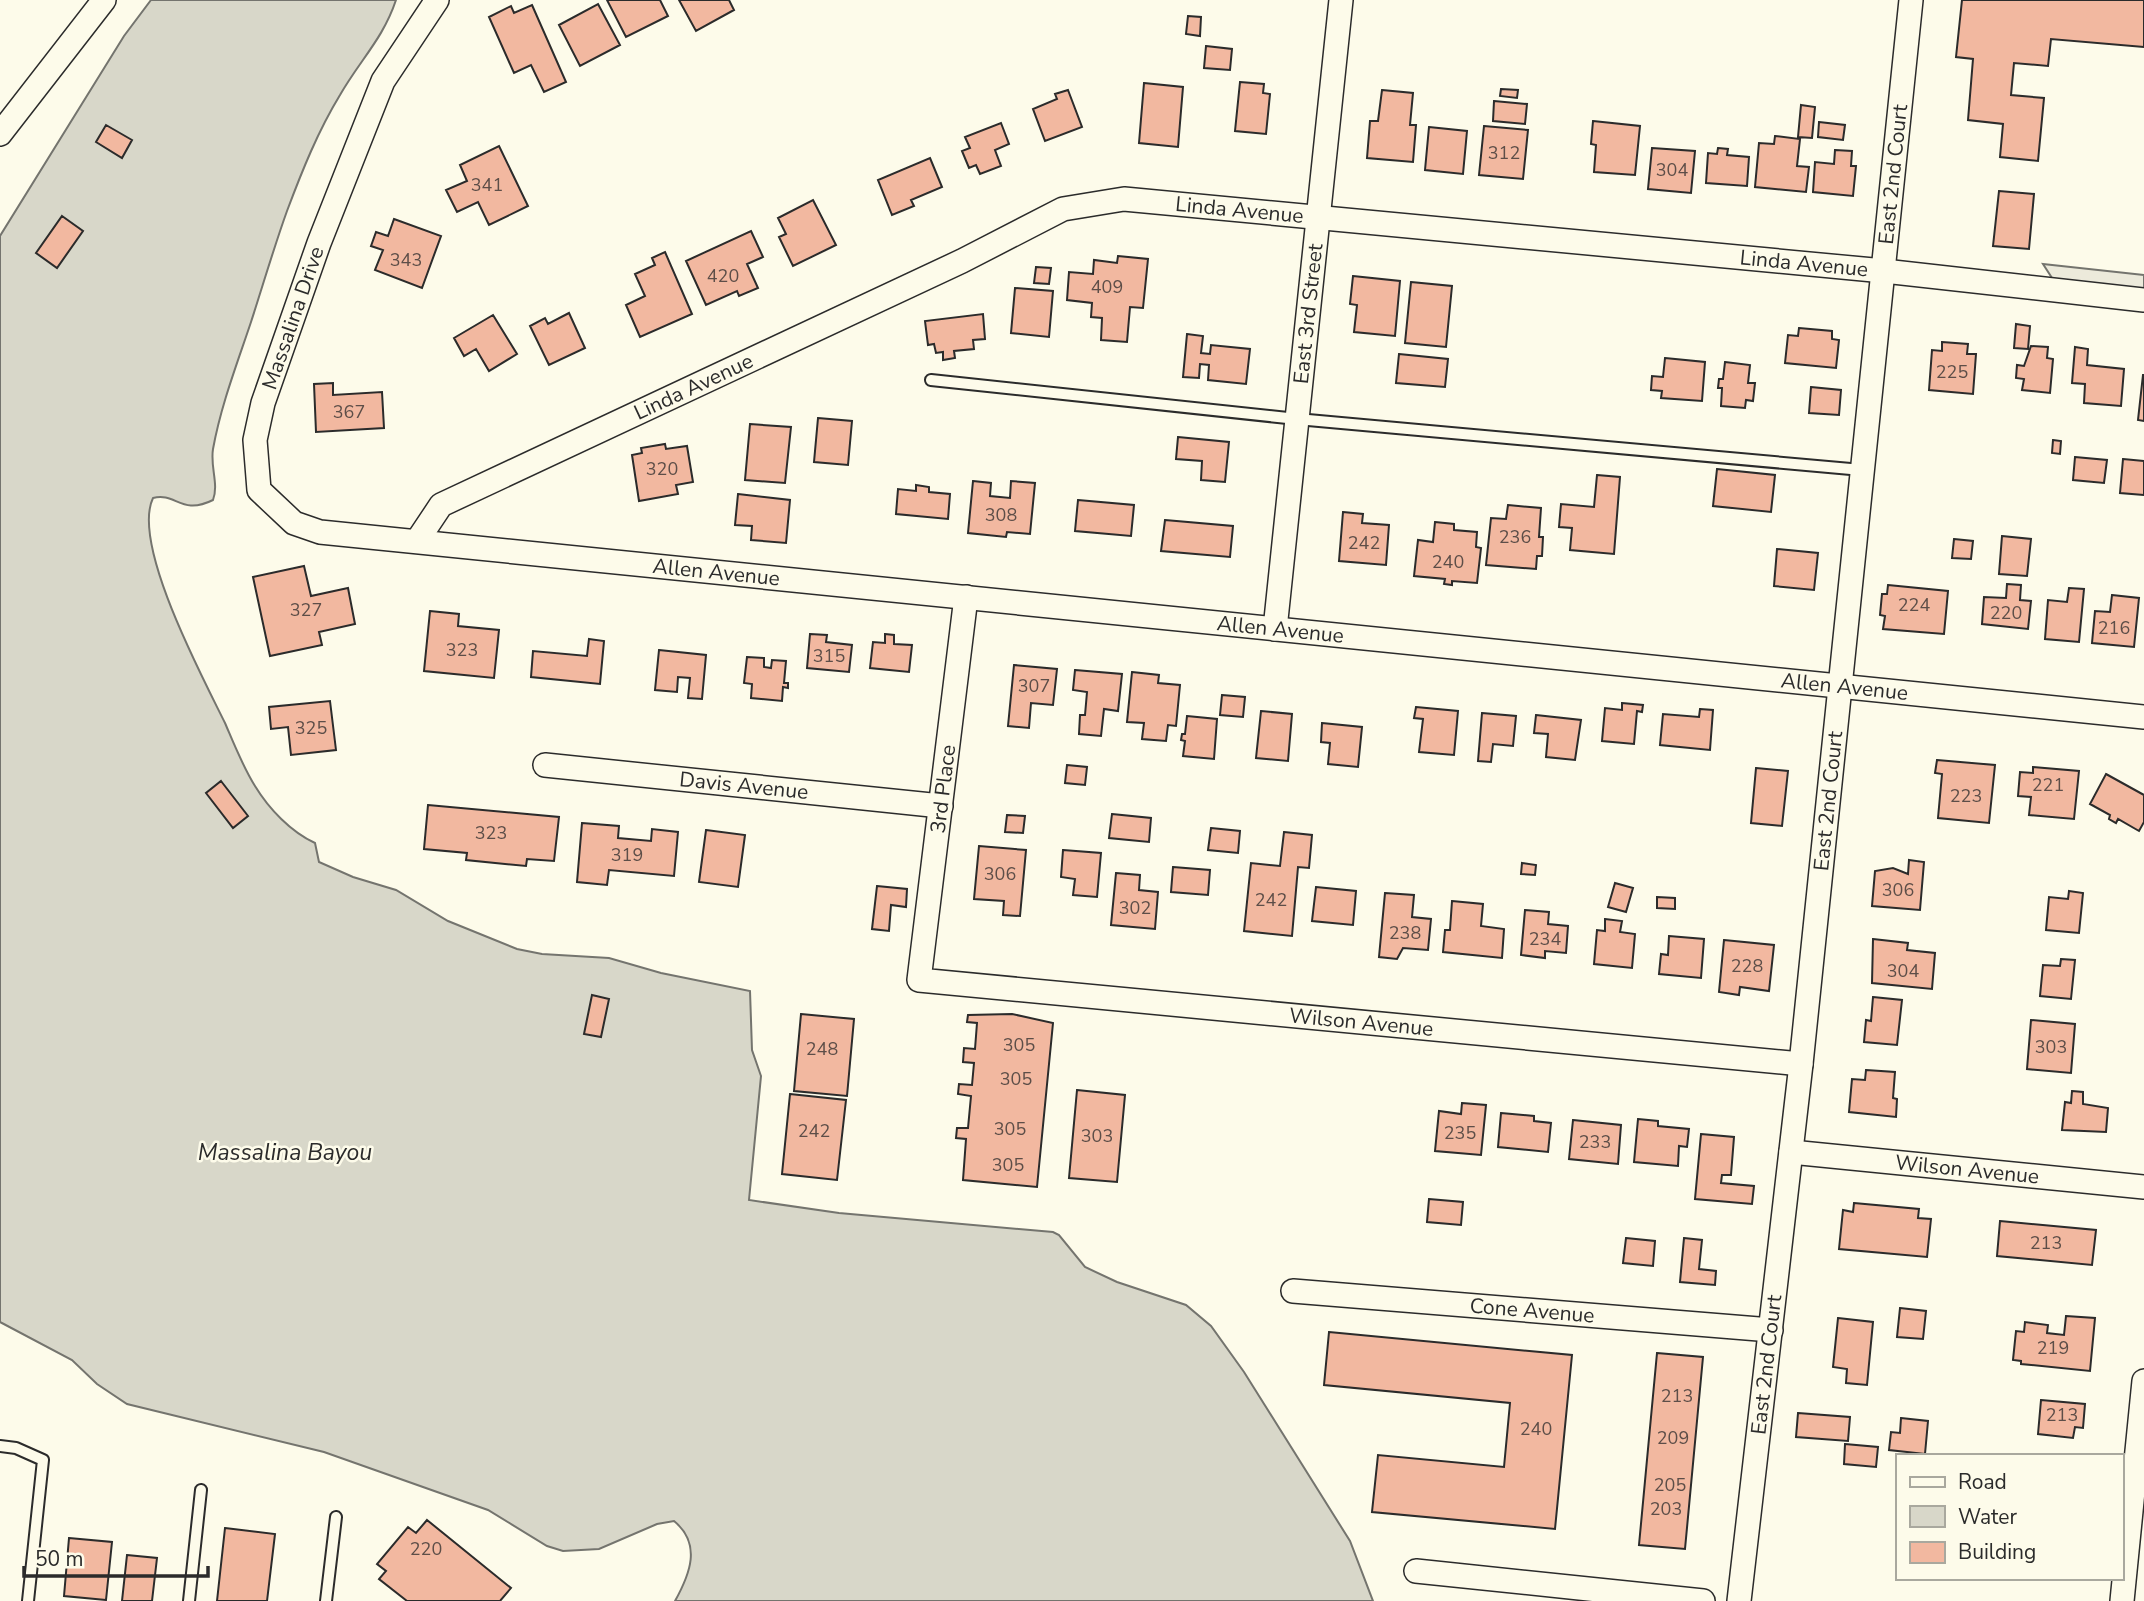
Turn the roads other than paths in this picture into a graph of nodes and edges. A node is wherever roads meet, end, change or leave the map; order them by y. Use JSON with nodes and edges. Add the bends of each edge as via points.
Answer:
{"nodes":[{"id":1,"x":104,"y":0,"type":"edge"},
{"id":2,"x":437,"y":0,"type":"edge"},
{"id":3,"x":1341,"y":0,"type":"edge"},
{"id":4,"x":1911,"y":0,"type":"edge"},
{"id":5,"x":0,"y":134,"type":"edge"},
{"id":6,"x":1319,"y":217,"type":"junction"},
{"id":7,"x":1884,"y":271,"type":"junction"},
{"id":8,"x":2144,"y":300,"type":"edge"},
{"id":9,"x":931,"y":380,"type":"dead end"},
{"id":10,"x":1297,"y":419,"type":"junction"},
{"id":11,"x":1863,"y":470,"type":"junction"},
{"id":12,"x":417,"y":541,"type":"junction"},
{"id":13,"x":966,"y":597,"type":"junction"},
{"id":14,"x":1275,"y":629,"type":"junction"},
{"id":15,"x":1841,"y":685,"type":"junction"},
{"id":16,"x":2144,"y":717,"type":"edge"},
{"id":17,"x":545,"y":765,"type":"dead end"},
{"id":18,"x":941,"y":806,"type":"junction"},
{"id":19,"x":919,"y":980,"type":"joint"},
{"id":20,"x":1801,"y":1064,"type":"junction"},
{"id":21,"x":1791,"y":1152,"type":"junction"},
{"id":22,"x":2144,"y":1187,"type":"edge"},
{"id":23,"x":1293,"y":1291,"type":"dead end"},
{"id":24,"x":1771,"y":1330,"type":"junction"},
{"id":25,"x":2144,"y":1381,"type":"edge"},
{"id":26,"x":0,"y":1446,"type":"edge"},
{"id":27,"x":201,"y":1490,"type":"dead end"},
{"id":28,"x":336,"y":1517,"type":"dead end"},
{"id":29,"x":1416,"y":1571,"type":"dead end"},
{"id":30,"x":27,"y":1601,"type":"edge"},
{"id":31,"x":189,"y":1601,"type":"edge"},
{"id":32,"x":326,"y":1601,"type":"edge"},
{"id":33,"x":1703,"y":1601,"type":"edge"},
{"id":34,"x":1739,"y":1601,"type":"edge"},
{"id":35,"x":2122,"y":1601,"type":"edge"}],
"edges":[{"from":1,"to":5,"type":"street"},
{"from":2,"to":12,"type":"street","name":"Massalina Drive","via":[[383,81],[315,255],[264,403],[256,440],[259,490],[294,523],[320,532]]},
{"from":3,"to":6,"type":"street","name":"East 3rd Street"},
{"from":4,"to":7,"type":"street","name":"East 2nd Court"},
{"from":6,"to":7,"type":"street","name":"Linda Avenue"},
{"from":6,"to":10,"type":"street","name":"East 3rd Street"},
{"from":6,"to":12,"type":"street","name":"Linda Avenue","via":[[1124,199],[1063,209],[962,261],[441,505]]},
{"from":7,"to":8,"type":"street","name":"Linda Avenue"},
{"from":7,"to":11,"type":"street","name":"East 2nd Court"},
{"from":9,"to":10,"type":"lane"},
{"from":10,"to":11,"type":"lane"},
{"from":10,"to":14,"type":"street","name":"East 3rd Street"},
{"from":11,"to":15,"type":"street","name":"East 2nd Court"},
{"from":12,"to":13,"type":"street","name":"Allen Avenue"},
{"from":13,"to":14,"type":"street","name":"Allen Avenue"},
{"from":13,"to":18,"type":"street","name":"3rd Place"},
{"from":14,"to":15,"type":"street","name":"Allen Avenue"},
{"from":15,"to":16,"type":"street","name":"Allen Avenue"},
{"from":15,"to":20,"type":"street","name":"East 2nd Court"},
{"from":17,"to":18,"type":"street","name":"Davis Avenue"},
{"from":18,"to":19,"type":"street","name":"3rd Place"},
{"from":19,"to":20,"type":"street","name":"Wilson Avenue"},
{"from":20,"to":21,"type":"street","name":"East 2nd Court"},
{"from":21,"to":22,"type":"street","name":"Wilson Avenue"},
{"from":21,"to":24,"type":"street","name":"East 2nd Court"},
{"from":23,"to":24,"type":"street","name":"Cone Avenue"},
{"from":24,"to":34,"type":"street","name":"East 2nd Court"},
{"from":25,"to":35,"type":"street"},
{"from":26,"to":30,"type":"lane","via":[[43,1460]]},
{"from":27,"to":31,"type":"lane"},
{"from":28,"to":32,"type":"lane"},
{"from":29,"to":33,"type":"street"}]}
